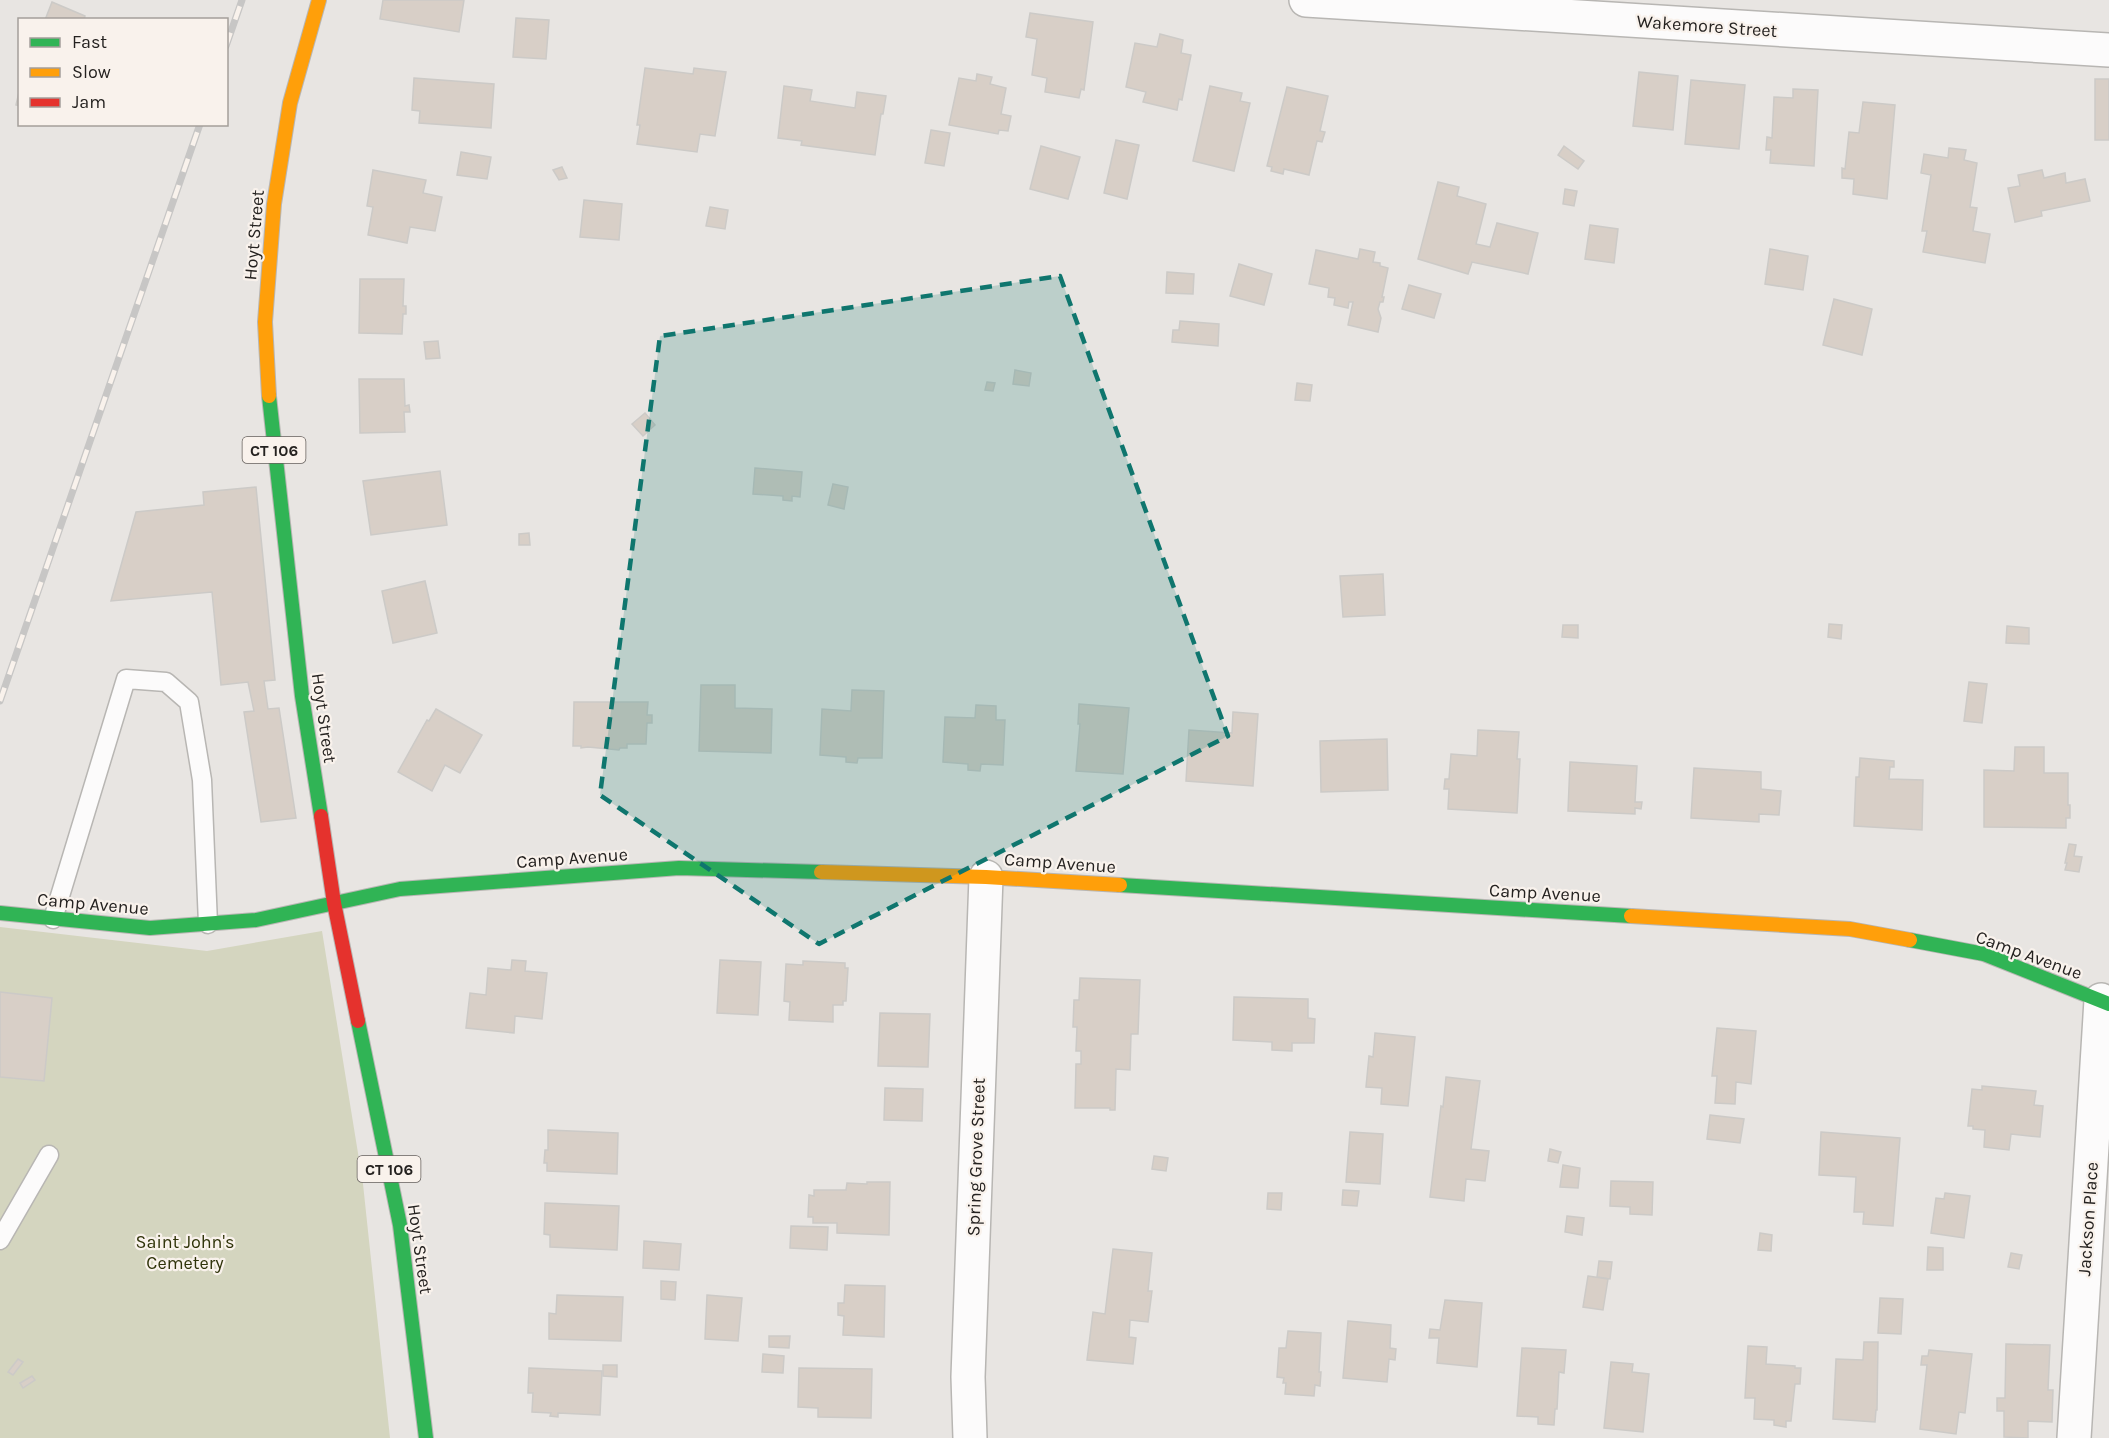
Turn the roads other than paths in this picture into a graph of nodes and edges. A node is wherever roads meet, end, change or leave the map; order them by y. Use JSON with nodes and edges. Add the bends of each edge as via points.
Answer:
{"nodes":[{"id":1,"x":319,"y":0,"type":"edge"},
{"id":2,"x":1305,"y":0,"type":"edge"},
{"id":3,"x":2109,"y":50,"type":"edge"},
{"id":4,"x":986,"y":877,"type":"junction"},
{"id":5,"x":334,"y":903,"type":"junction"},
{"id":6,"x":0,"y":913,"type":"edge"},
{"id":7,"x":53,"y":919,"type":"junction"},
{"id":8,"x":208,"y":924,"type":"junction"},
{"id":9,"x":2105,"y":1002,"type":"edge"},
{"id":10,"x":49,"y":1155,"type":"dead end"},
{"id":11,"x":0,"y":1240,"type":"edge"},
{"id":12,"x":426,"y":1438,"type":"edge"},
{"id":13,"x":970,"y":1438,"type":"edge"},
{"id":14,"x":2074,"y":1438,"type":"edge"}],
"edges":[{"from":1,"to":5,"type":"street","name":"Hoyt Street","number":"CT 106","via":[[290,103],[280,159],[269,252],[266,322],[271,427],[302,696]]},
{"from":2,"to":3,"type":"street","name":"Wakemore Street"},
{"from":4,"to":5,"type":"street","name":"Camp Avenue","via":[[679,868],[400,889]]},
{"from":4,"to":9,"type":"street","name":"Camp Avenue","via":[[1850,929],[1983,954]]},
{"from":4,"to":13,"type":"street","name":"Spring Grove Street","via":[[968,1377]]},
{"from":5,"to":8,"type":"street","name":"Camp Avenue","via":[[256,920]]},
{"from":5,"to":12,"type":"street","name":"Hoyt Street","number":"CT 106","via":[[400,1225]]},
{"from":6,"to":7,"type":"street","name":"Camp Avenue"},
{"from":7,"to":8,"type":"street","name":"Camp Avenue","via":[[150,928]]},
{"from":7,"to":8,"type":"lane","via":[[126,679],[166,682],[189,702],[202,780]]},
{"from":9,"to":14,"type":"street","name":"Jackson Place"},
{"from":10,"to":11,"type":"lane"}]}
